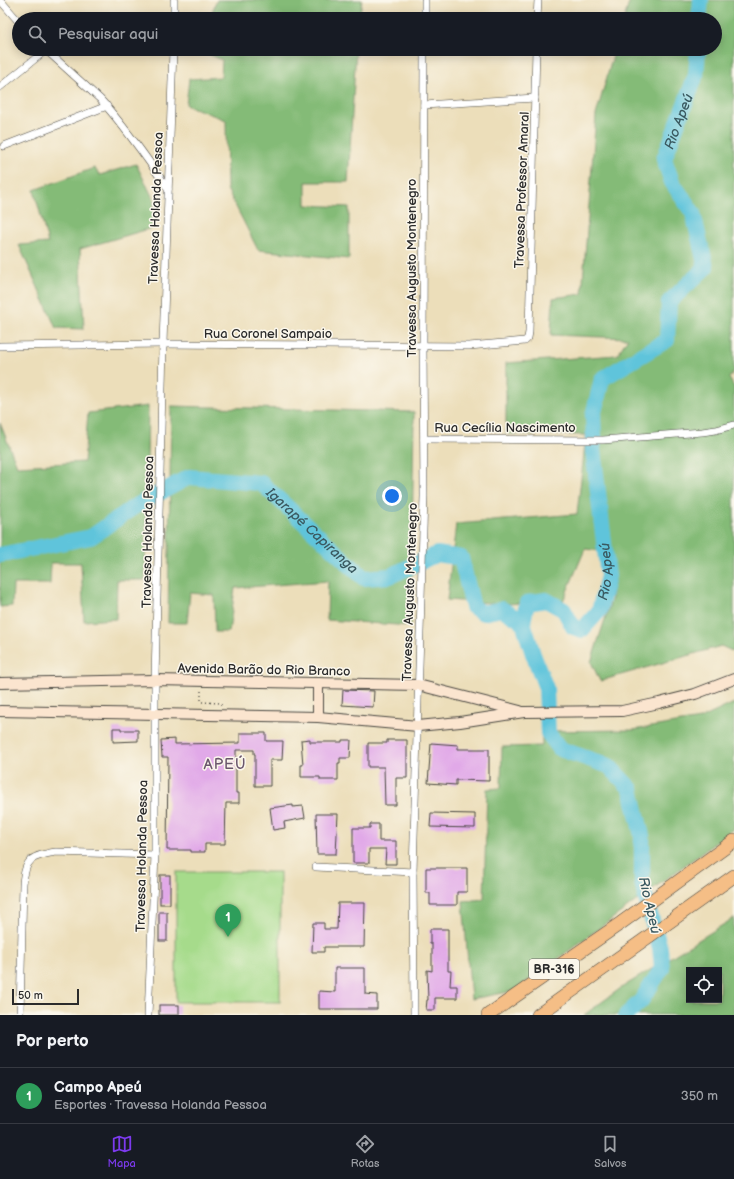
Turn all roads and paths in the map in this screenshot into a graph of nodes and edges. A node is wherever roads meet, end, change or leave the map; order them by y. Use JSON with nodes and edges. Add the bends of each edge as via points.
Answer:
{"nodes":[{"id":1,"x":0,"y":0,"type":"edge"},
{"id":2,"x":174,"y":0,"type":"edge"},
{"id":3,"x":425,"y":0,"type":"edge"},
{"id":4,"x":538,"y":0,"type":"edge"},
{"id":5,"x":174,"y":12,"type":"edge"},
{"id":6,"x":425,"y":12,"type":"edge"},
{"id":7,"x":537,"y":12,"type":"edge"},
{"id":8,"x":12,"y":14,"type":"edge"},
{"id":9,"x":37,"y":56,"type":"edge"},
{"id":10,"x":53,"y":56,"type":"edge"},
{"id":11,"x":173,"y":56,"type":"edge"},
{"id":12,"x":424,"y":56,"type":"edge"},
{"id":13,"x":536,"y":56,"type":"edge"},
{"id":14,"x":0,"y":87,"type":"edge"},
{"id":15,"x":535,"y":98,"type":"junction"},
{"id":16,"x":424,"y":105,"type":"junction"},
{"id":17,"x":107,"y":106,"type":"junction"},
{"id":18,"x":4,"y":146,"type":"dead end"},
{"id":19,"x":168,"y":189,"type":"junction"},
{"id":20,"x":529,"y":332,"type":"joint"},
{"id":21,"x":163,"y":344,"type":"junction"},
{"id":22,"x":0,"y":346,"type":"edge"},
{"id":23,"x":423,"y":346,"type":"junction"},
{"id":24,"x":734,"y":425,"type":"edge"},
{"id":25,"x":424,"y":439,"type":"junction"},
{"id":26,"x":734,"y":679,"type":"edge"},
{"id":27,"x":155,"y":680,"type":"junction"},
{"id":28,"x":201,"y":681,"type":"junction"},
{"id":29,"x":0,"y":683,"type":"edge"},
{"id":30,"x":318,"y":683,"type":"junction"},
{"id":31,"x":418,"y":685,"type":"junction"},
{"id":32,"x":0,"y":711,"type":"edge"},
{"id":33,"x":529,"y":712,"type":"junction"},
{"id":34,"x":155,"y":714,"type":"junction"},
{"id":35,"x":221,"y":716,"type":"junction"},
{"id":36,"x":318,"y":717,"type":"junction"},
{"id":37,"x":418,"y":726,"type":"junction"},
{"id":38,"x":734,"y":841,"type":"edge"},
{"id":39,"x":155,"y":855,"type":"junction"},
{"id":40,"x":316,"y":867,"type":"dead end"},
{"id":41,"x":413,"y":872,"type":"junction"},
{"id":42,"x":734,"y":876,"type":"edge"},
{"id":43,"x":20,"y":1015,"type":"edge"},
{"id":44,"x":148,"y":1015,"type":"edge"},
{"id":45,"x":414,"y":1015,"type":"edge"},
{"id":46,"x":488,"y":1015,"type":"edge"},
{"id":47,"x":538,"y":1015,"type":"edge"}],
"edges":[{"from":1,"to":8,"type":"street"},
{"from":2,"to":5,"type":"street"},
{"from":3,"to":6,"type":"street"},
{"from":4,"to":7,"type":"street"},
{"from":9,"to":14,"type":"street"},
{"from":10,"to":17,"type":"street"},
{"from":11,"to":19,"type":"street","name":"Travessa Holanda Pessoa"},
{"from":12,"to":16,"type":"street","name":"Travessa Augusto Montenegro"},
{"from":13,"to":15,"type":"street","name":"Travessa Professor Amaral"},
{"from":15,"to":16,"type":"street"},
{"from":15,"to":20,"type":"street","name":"Travessa Professor Amaral"},
{"from":16,"to":23,"type":"street","name":"Travessa Augusto Montenegro"},
{"from":17,"to":18,"type":"street"},
{"from":17,"to":19,"type":"street"},
{"from":19,"to":21,"type":"street","name":"Travessa Holanda Pessoa"},
{"from":20,"to":23,"type":"street","name":"Rua Coronel Sampaio","via":[[528,338],[520,342]]},
{"from":21,"to":22,"type":"street","name":"Rua Coronel Sampaio"},
{"from":21,"to":23,"type":"street","name":"Rua Coronel Sampaio"},
{"from":21,"to":27,"type":"street","name":"Travessa Holanda Pessoa"},
{"from":23,"to":25,"type":"street","name":"Travessa Augusto Montenegro"},
{"from":24,"to":25,"type":"street","name":"Rua Cecília Nascimento","via":[[702,432],[603,440]]},
{"from":25,"to":31,"type":"street","name":"Travessa Augusto Montenegro"},
{"from":26,"to":33,"type":"main road","name":"Avenida Barão do Rio Branco","via":[[695,694],[622,710]]},
{"from":27,"to":28,"type":"main road","name":"Avenida Barão do Rio Branco"},
{"from":27,"to":29,"type":"main road","name":"Avenida Barão do Rio Branco"},
{"from":27,"to":34,"type":"street","name":"Travessa Holanda Pessoa"},
{"from":28,"to":30,"type":"main road","name":"Avenida Barão do Rio Branco"},
{"from":28,"to":35,"type":"path","via":[[201,702],[221,703]]},
{"from":30,"to":31,"type":"main road","name":"Avenida Barão do Rio Branco"},
{"from":30,"to":36,"type":"main road"},
{"from":31,"to":33,"type":"main road","name":"Avenida Barão do Rio Branco"},
{"from":31,"to":37,"type":"street","name":"Travessa Augusto Montenegro"},
{"from":32,"to":34,"type":"main road","name":"Avenida Barão do Rio Branco"},
{"from":33,"to":37,"type":"main road","name":"Avenida Barão do Rio Branco"},
{"from":34,"to":35,"type":"main road","name":"Avenida Barão do Rio Branco"},
{"from":34,"to":39,"type":"street","name":"Travessa Holanda Pessoa"},
{"from":35,"to":36,"type":"main road","name":"Avenida Barão do Rio Branco"},
{"from":36,"to":37,"type":"main road","name":"Avenida Barão do Rio Branco"},
{"from":37,"to":41,"type":"street","name":"Travessa Augusto Montenegro"},
{"from":38,"to":46,"type":"highway","number":"BR-316"},
{"from":39,"to":43,"type":"street","via":[[56,852],[35,857],[24,869]]},
{"from":39,"to":44,"type":"street","name":"Travessa Holanda Pessoa"},
{"from":40,"to":41,"type":"street"},
{"from":41,"to":45,"type":"street","name":"Travessa Augusto Montenegro"},
{"from":42,"to":47,"type":"highway","number":"BR-316"}]}
